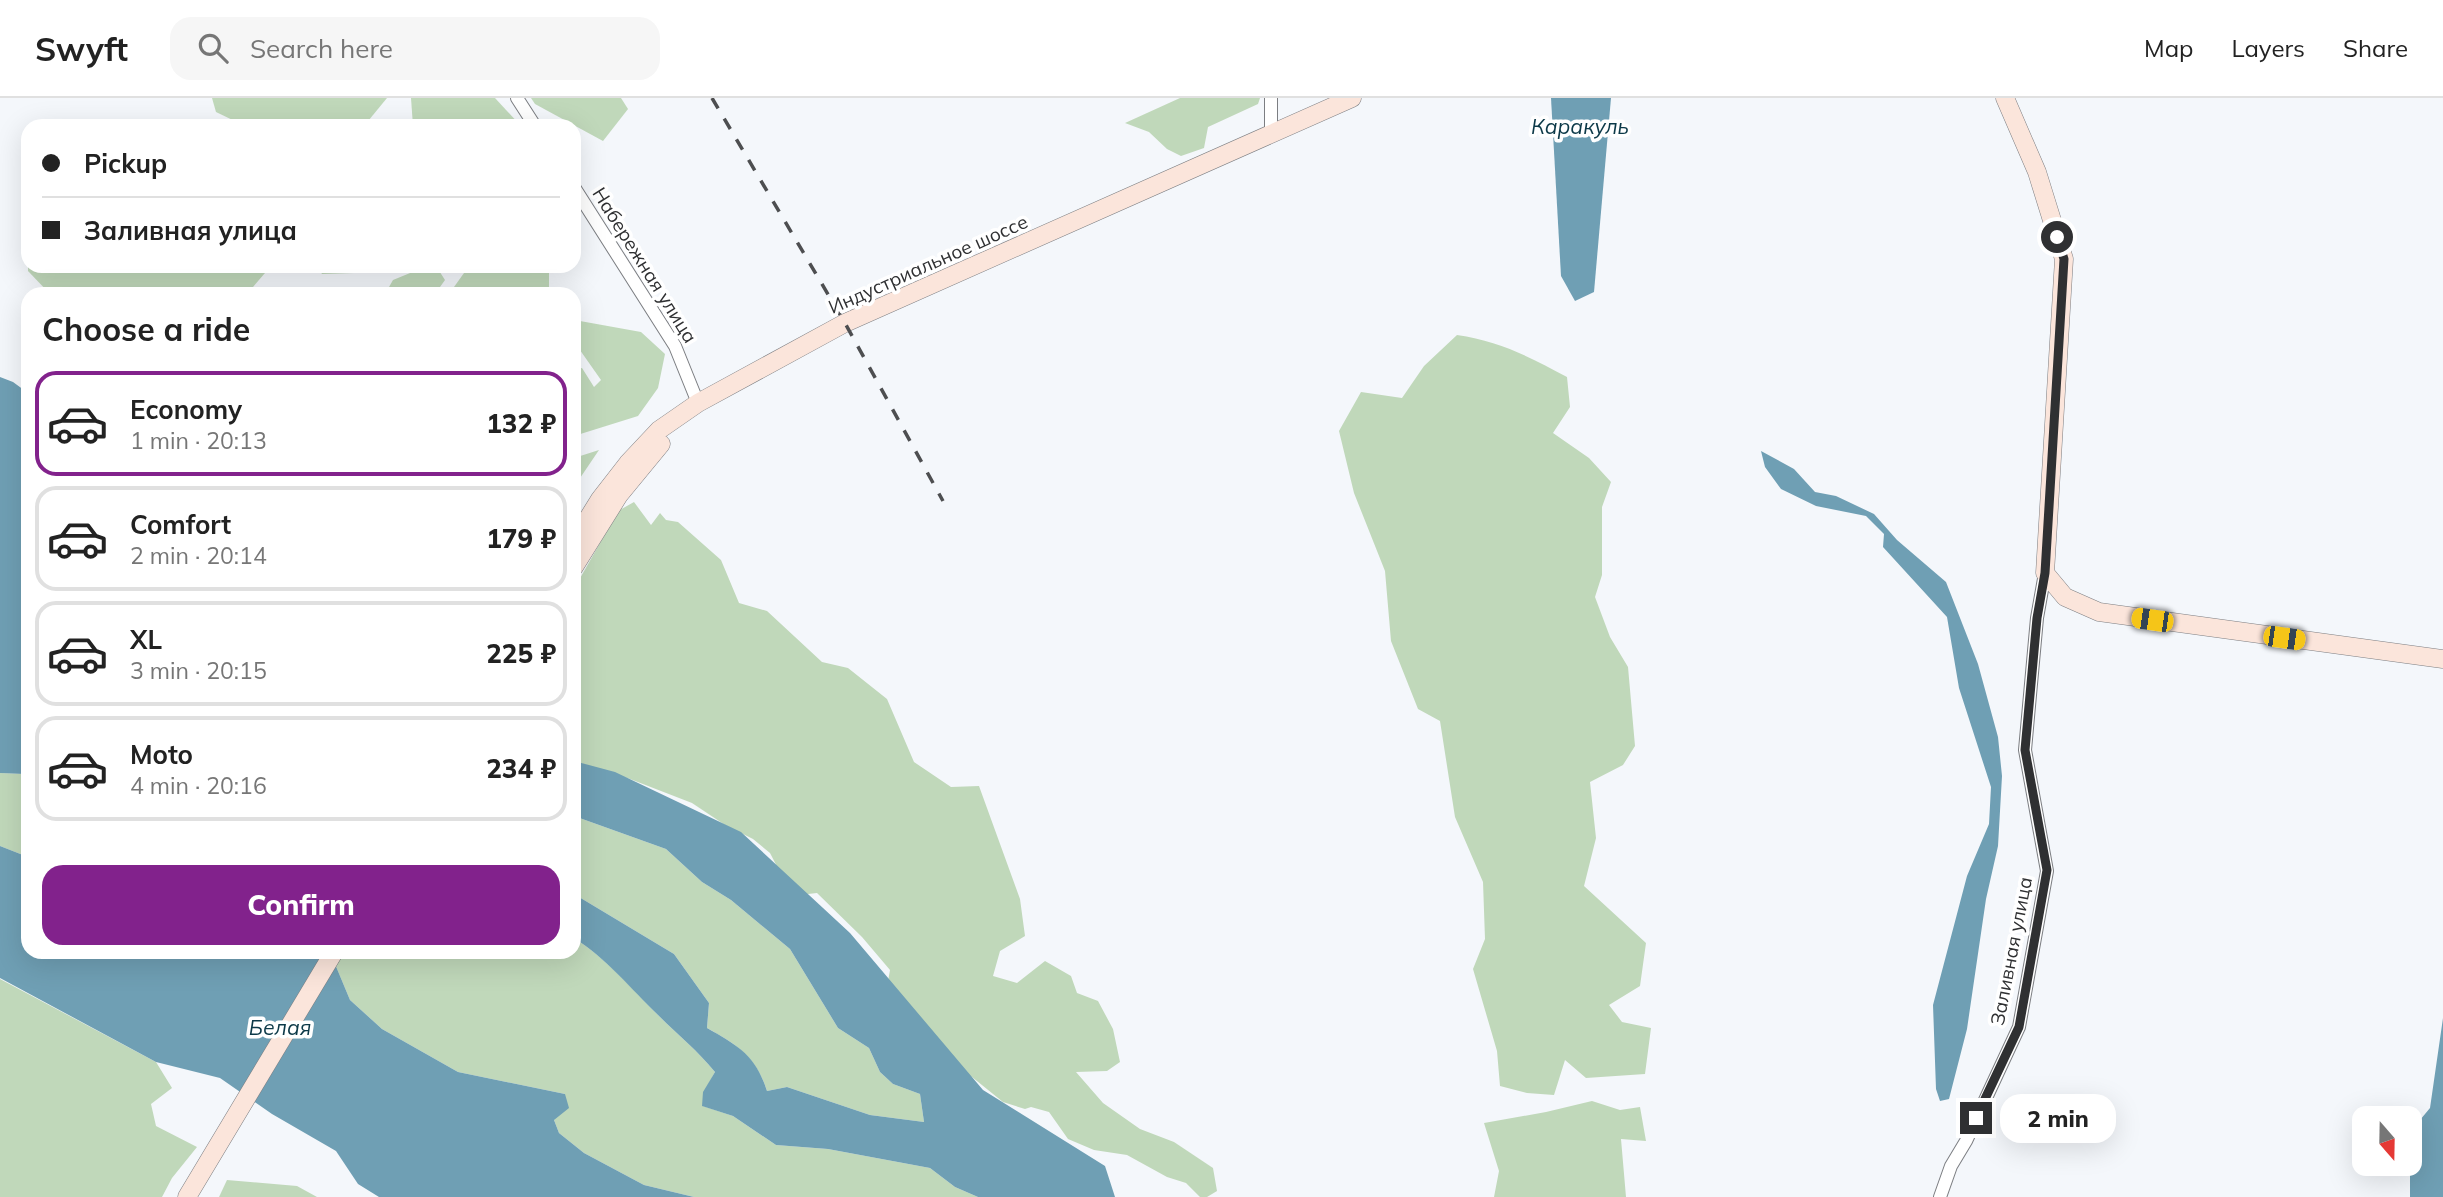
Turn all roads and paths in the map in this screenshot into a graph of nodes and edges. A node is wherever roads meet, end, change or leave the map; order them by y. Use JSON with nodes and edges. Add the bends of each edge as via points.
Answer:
{"nodes":[{"id":1,"x":517,"y":98,"type":"edge"},
{"id":2,"x":1272,"y":98,"type":"edge"},
{"id":3,"x":1352,"y":98,"type":"edge"},
{"id":4,"x":2005,"y":98,"type":"edge"},
{"id":5,"x":530,"y":119,"type":"edge"},
{"id":6,"x":1271,"y":134,"type":"junction"},
{"id":7,"x":581,"y":198,"type":"edge"},
{"id":8,"x":698,"y":403,"type":"junction"},
{"id":9,"x":581,"y":530,"type":"edge"},
{"id":10,"x":581,"y":555,"type":"edge"},
{"id":11,"x":2045,"y":573,"type":"junction"},
{"id":12,"x":2443,"y":659,"type":"edge"},
{"id":13,"x":330,"y":959,"type":"edge"},
{"id":14,"x":187,"y":1193,"type":"edge"},
{"id":15,"x":1940,"y":1197,"type":"edge"}],
"edges":[{"from":1,"to":5,"type":"street"},
{"from":2,"to":6,"type":"street"},
{"from":3,"to":6,"type":"main road","name":"Индустриальное шоссе"},
{"from":4,"to":11,"type":"main road","via":[[2037,172],[2064,259]]},
{"from":6,"to":8,"type":"main road","name":"Индустриальное шоссе","via":[[845,323]]},
{"from":7,"to":8,"type":"street","name":"Набережная улица","via":[[676,346]]},
{"from":8,"to":9,"type":"main road","name":"Индустриальное шоссе","via":[[659,430],[628,463]]},
{"from":8,"to":10,"type":"main road","via":[[619,495]]},
{"from":11,"to":12,"type":"main road","via":[[2065,597],[2099,612]]},
{"from":11,"to":15,"type":"street","name":"Заливная улица","via":[[2025,750],[2047,870],[2019,1027]]},
{"from":13,"to":14,"type":"main road"}]}
